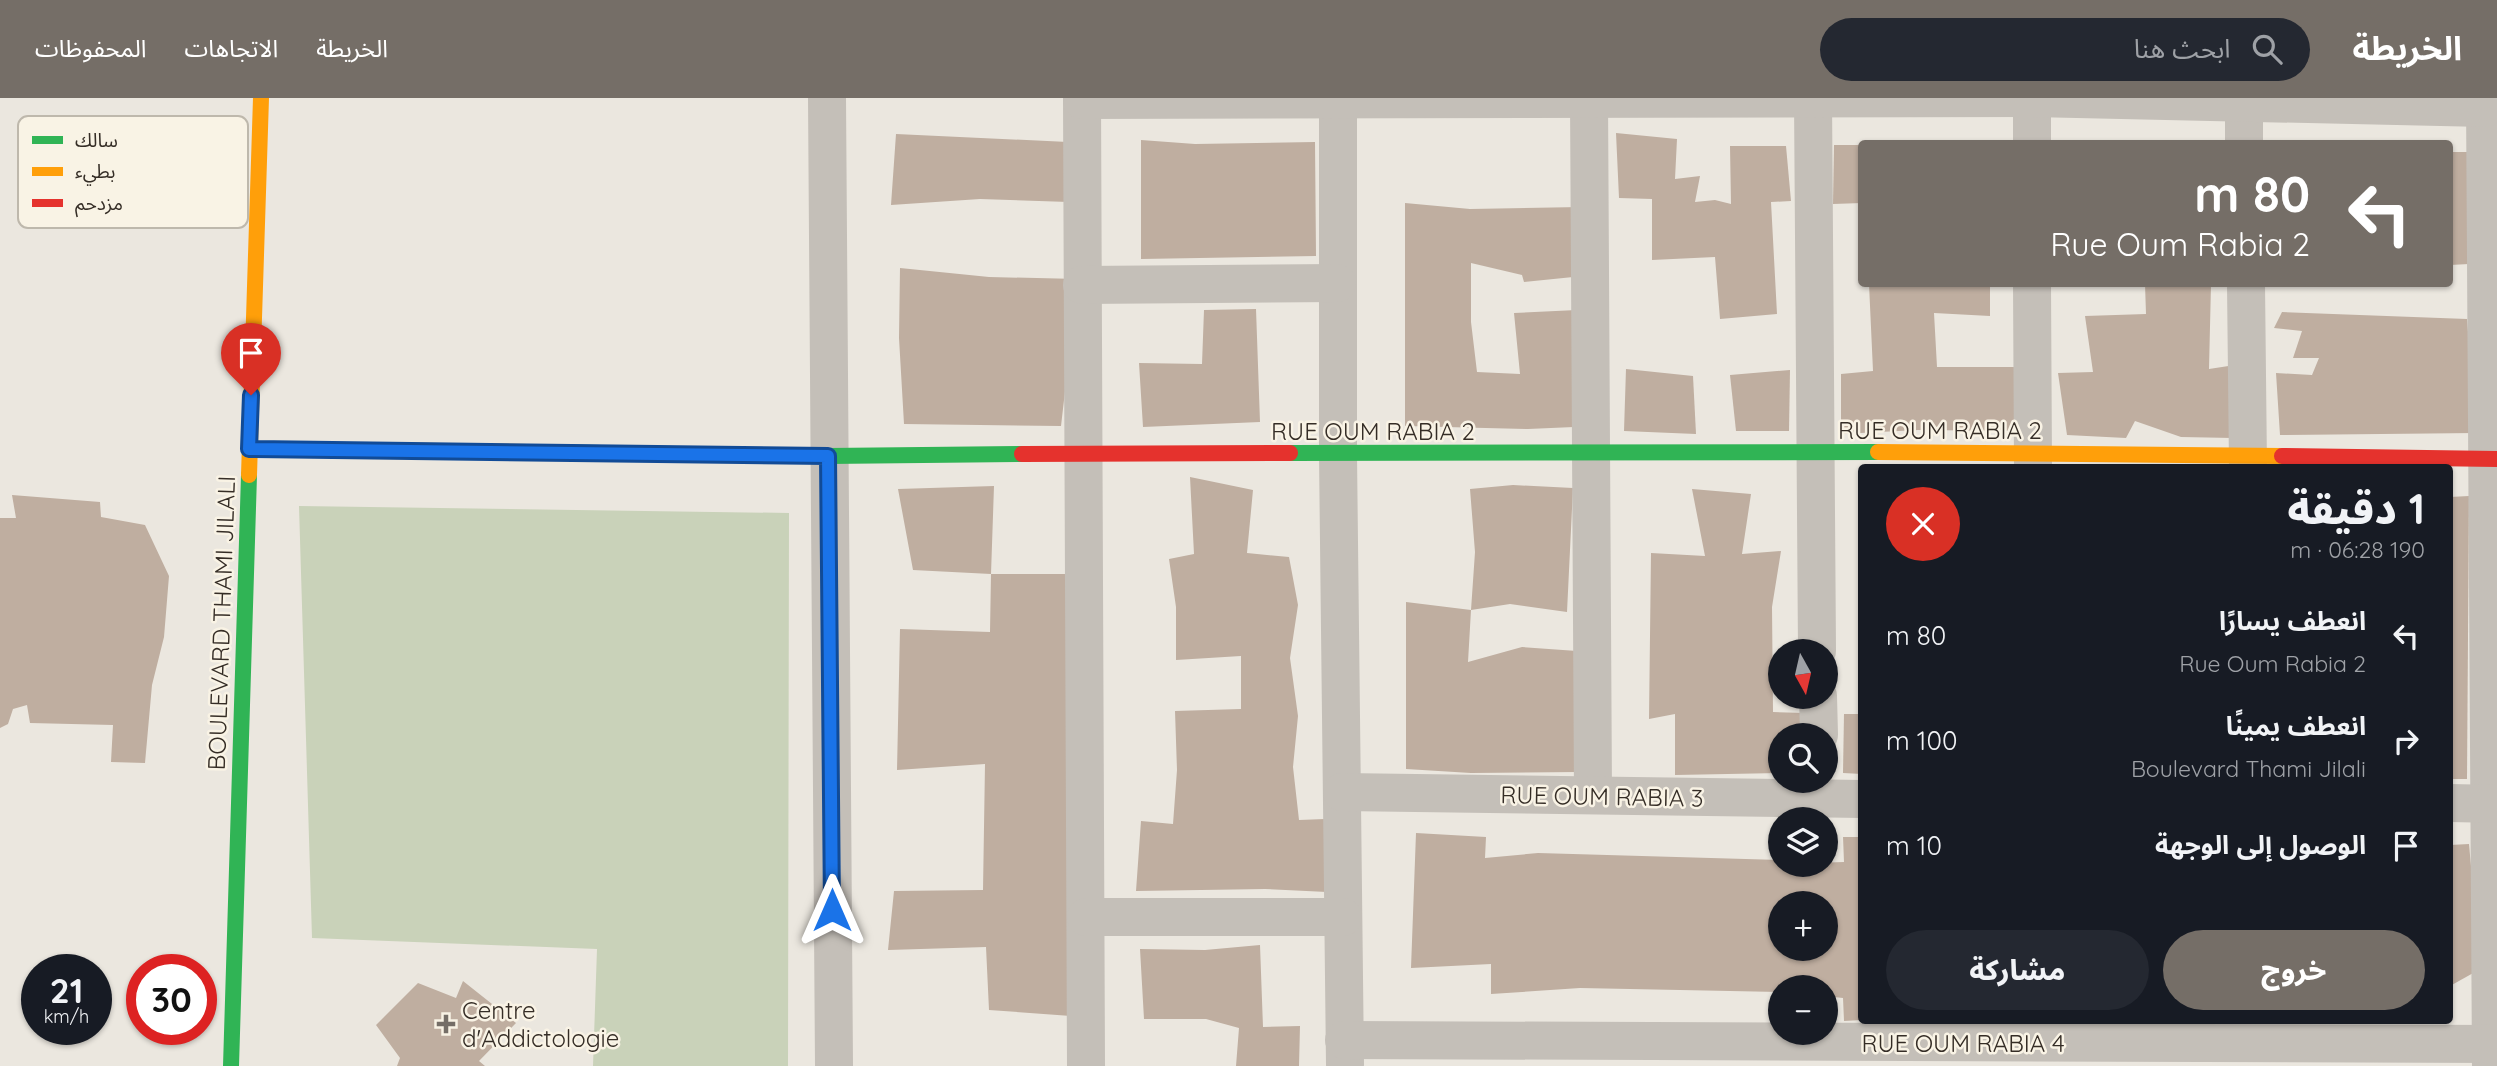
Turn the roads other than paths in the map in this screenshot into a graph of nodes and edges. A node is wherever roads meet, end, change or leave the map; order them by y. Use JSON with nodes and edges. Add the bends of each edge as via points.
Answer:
{"nodes":[{"id":1,"x":261,"y":98,"type":"edge"},
{"id":2,"x":827,"y":98,"type":"edge"},
{"id":3,"x":1338,"y":98,"type":"edge"},
{"id":4,"x":2032,"y":98,"type":"edge"},
{"id":5,"x":1082,"y":99,"type":"edge"},
{"id":6,"x":1589,"y":99,"type":"edge"},
{"id":7,"x":1813,"y":99,"type":"edge"},
{"id":8,"x":2244,"y":100,"type":"edge"},
{"id":9,"x":2485,"y":103,"type":"edge"},
{"id":10,"x":2032,"y":140,"type":"edge"},
{"id":11,"x":2244,"y":140,"type":"edge"},
{"id":12,"x":2492,"y":205,"type":"edge"},
{"id":13,"x":1337,"y":283,"type":"junction"},
{"id":14,"x":1082,"y":285,"type":"junction"},
{"id":15,"x":2032,"y":287,"type":"edge"},
{"id":16,"x":2246,"y":287,"type":"edge"},
{"id":17,"x":249,"y":449,"type":"junction"},
{"id":18,"x":1590,"y":452,"type":"junction"},
{"id":19,"x":1815,"y":452,"type":"junction"},
{"id":20,"x":1082,"y":453,"type":"junction"},
{"id":21,"x":1338,"y":455,"type":"junction"},
{"id":22,"x":828,"y":456,"type":"junction"},
{"id":23,"x":2493,"y":459,"type":"edge"},
{"id":24,"x":2033,"y":460,"type":"edge"},
{"id":25,"x":2247,"y":462,"type":"edge"},
{"id":26,"x":1817,"y":639,"type":"edge"},
{"id":27,"x":1768,"y":790,"type":"edge"},
{"id":28,"x":1342,"y":792,"type":"junction"},
{"id":29,"x":1836,"y":793,"type":"edge"},
{"id":30,"x":1593,"y":795,"type":"junction"},
{"id":31,"x":1858,"y":798,"type":"edge"},
{"id":32,"x":2453,"y":803,"type":"edge"},
{"id":33,"x":2493,"y":804,"type":"edge"},
{"id":34,"x":1086,"y":917,"type":"junction"},
{"id":35,"x":1343,"y":917,"type":"junction"},
{"id":36,"x":1927,"y":1031,"type":"edge"},
{"id":37,"x":2493,"y":1051,"type":"edge"},
{"id":38,"x":1345,"y":1053,"type":"edge"},
{"id":39,"x":1604,"y":1054,"type":"edge"},
{"id":40,"x":1823,"y":1054,"type":"edge"},
{"id":41,"x":2038,"y":1054,"type":"edge"},
{"id":42,"x":2274,"y":1055,"type":"edge"},
{"id":43,"x":231,"y":1066,"type":"edge"},
{"id":44,"x":834,"y":1066,"type":"edge"},
{"id":45,"x":1086,"y":1066,"type":"edge"}],
"edges":[{"from":1,"to":17,"type":"street","name":"BOULEVARD THAMI JILALI"},
{"from":2,"to":22,"type":"street"},
{"from":3,"to":5,"type":"street"},
{"from":3,"to":6,"type":"street"},
{"from":3,"to":13,"type":"street"},
{"from":4,"to":7,"type":"street"},
{"from":4,"to":8,"type":"street"},
{"from":4,"to":10,"type":"street"},
{"from":5,"to":14,"type":"street"},
{"from":6,"to":7,"type":"street"},
{"from":6,"to":18,"type":"street"},
{"from":7,"to":19,"type":"street"},
{"from":8,"to":9,"type":"street"},
{"from":8,"to":11,"type":"street"},
{"from":9,"to":12,"type":"street"},
{"from":12,"to":23,"type":"street"},
{"from":13,"to":14,"type":"street"},
{"from":13,"to":21,"type":"street"},
{"from":14,"to":20,"type":"street"},
{"from":15,"to":24,"type":"street"},
{"from":16,"to":25,"type":"street"},
{"from":17,"to":22,"type":"street","name":"RUE OUM RABIA 2"},
{"from":17,"to":43,"type":"street","name":"BOULEVARD THAMI JILALI"},
{"from":18,"to":19,"type":"street","name":"RUE OUM RABIA 2"},
{"from":18,"to":21,"type":"street","name":"RUE OUM RABIA 2"},
{"from":18,"to":30,"type":"street"},
{"from":19,"to":24,"type":"street","name":"RUE OUM RABIA 2"},
{"from":19,"to":26,"type":"street"},
{"from":20,"to":21,"type":"street","name":"RUE OUM RABIA 2"},
{"from":20,"to":22,"type":"street","name":"RUE OUM RABIA 2"},
{"from":20,"to":34,"type":"street"},
{"from":21,"to":28,"type":"street"},
{"from":22,"to":44,"type":"street"},
{"from":23,"to":25,"type":"street","name":"RUE OUM RABIA 2"},
{"from":23,"to":33,"type":"street"},
{"from":24,"to":25,"type":"street","name":"RUE OUM RABIA 2"},
{"from":27,"to":30,"type":"street","name":"RUE OUM RABIA 3"},
{"from":28,"to":30,"type":"street","name":"RUE OUM RABIA 3"},
{"from":28,"to":35,"type":"street"},
{"from":29,"to":31,"type":"street","name":"RUE OUM RABIA 3"},
{"from":32,"to":33,"type":"street"},
{"from":33,"to":37,"type":"street"},
{"from":34,"to":35,"type":"street"},
{"from":34,"to":45,"type":"street"},
{"from":35,"to":38,"type":"street"},
{"from":36,"to":40,"type":"street","name":"RUE OUM RABIA 4"},
{"from":36,"to":41,"type":"street","name":"RUE OUM RABIA 4"},
{"from":37,"to":42,"type":"street","name":"RUE OUM RABIA 4"},
{"from":38,"to":39,"type":"street","name":"RUE OUM RABIA 4"},
{"from":39,"to":40,"type":"street","name":"RUE OUM RABIA 4"},
{"from":41,"to":42,"type":"street","name":"RUE OUM RABIA 4"}]}
